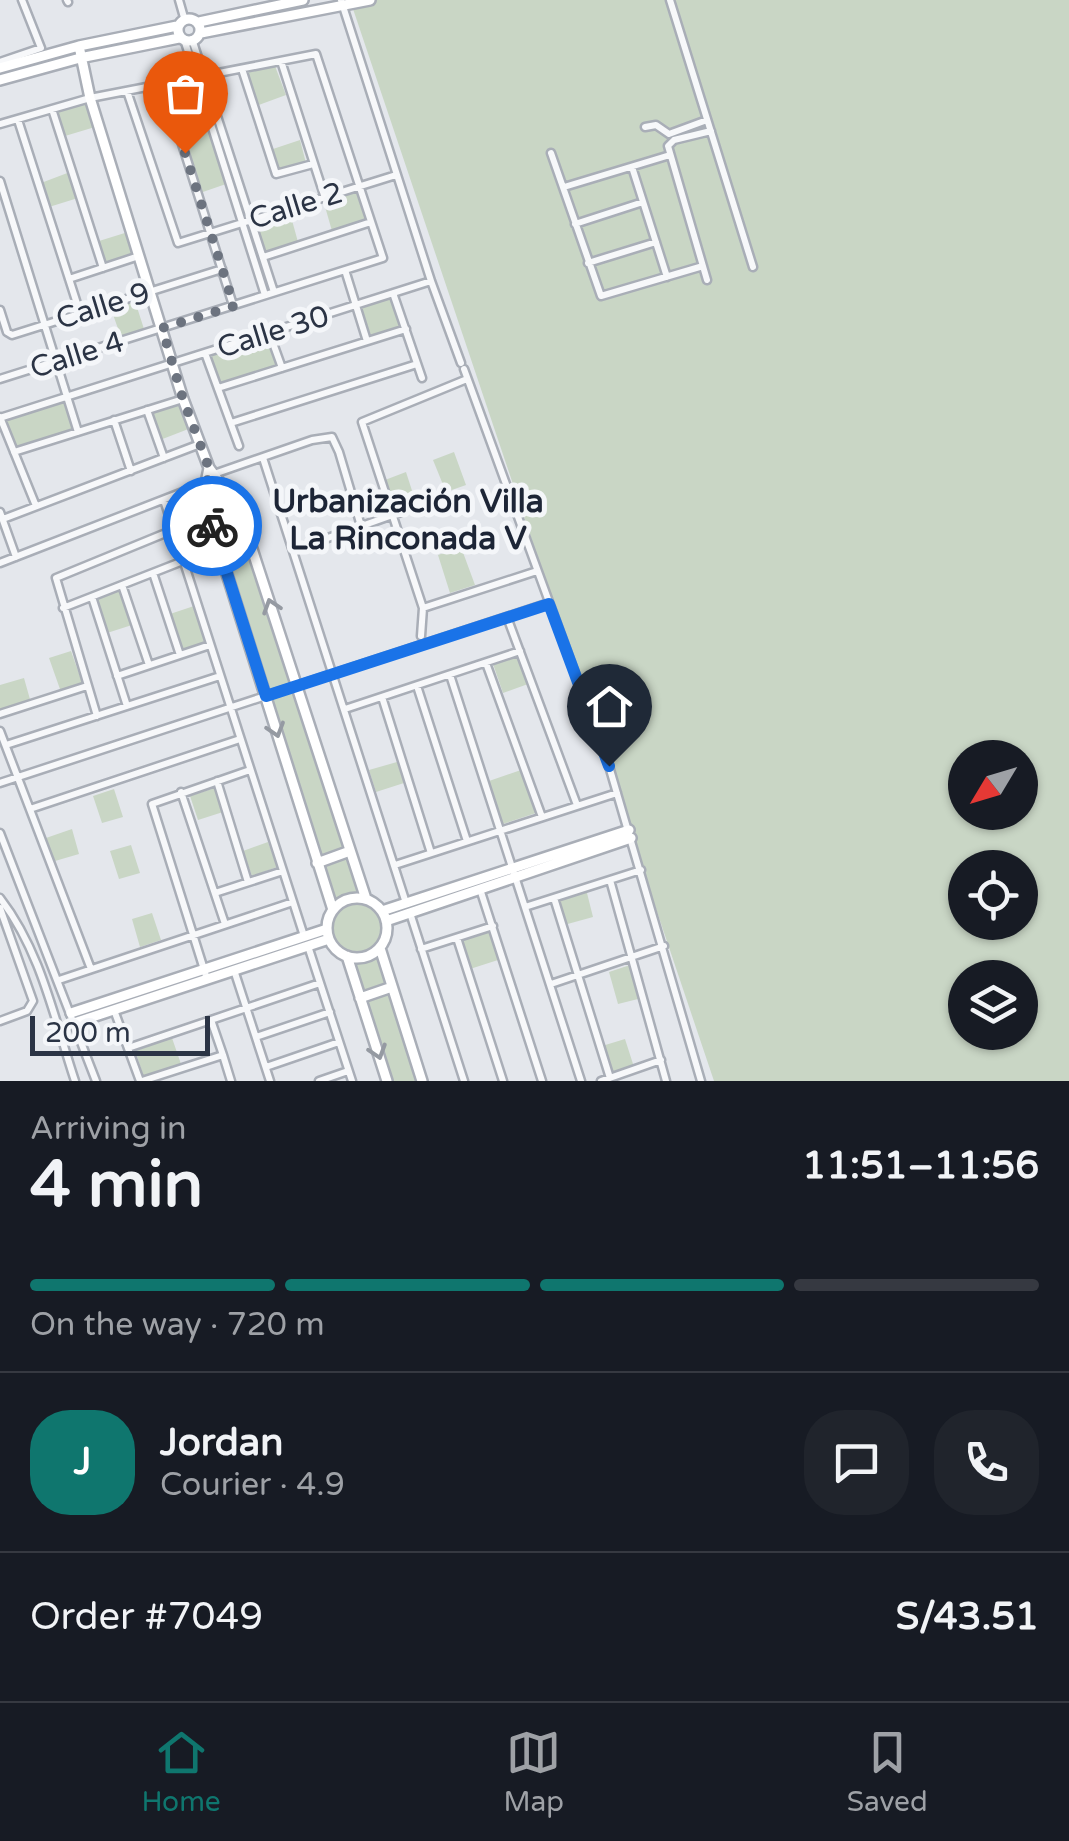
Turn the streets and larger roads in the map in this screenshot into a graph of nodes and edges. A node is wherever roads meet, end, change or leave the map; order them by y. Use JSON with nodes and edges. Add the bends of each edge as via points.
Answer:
{"nodes":[{"id":1,"x":22,"y":0,"type":"edge"},
{"id":2,"x":179,"y":0,"type":"edge"},
{"id":3,"x":302,"y":0,"type":"edge"},
{"id":4,"x":370,"y":0,"type":"edge"},
{"id":5,"x":670,"y":0,"type":"edge"},
{"id":6,"x":342,"y":3,"type":"edge"},
{"id":7,"x":181,"y":23,"type":"junction"},
{"id":8,"x":191,"y":34,"type":"junction"},
{"id":9,"x":80,"y":52,"type":"junction"},
{"id":10,"x":281,"y":61,"type":"junction"},
{"id":11,"x":0,"y":62,"type":"edge"},
{"id":12,"x":242,"y":68,"type":"junction"},
{"id":13,"x":200,"y":76,"type":"junction"},
{"id":14,"x":0,"y":80,"type":"edge"},
{"id":15,"x":163,"y":84,"type":"junction"},
{"id":16,"x":127,"y":91,"type":"junction"},
{"id":17,"x":90,"y":98,"type":"junction"},
{"id":18,"x":52,"y":110,"type":"junction"},
{"id":19,"x":18,"y":120,"type":"junction"},
{"id":20,"x":708,"y":120,"type":"junction"},
{"id":21,"x":0,"y":124,"type":"edge"},
{"id":22,"x":646,"y":126,"type":"dead end"},
{"id":23,"x":711,"y":131,"type":"junction"},
{"id":24,"x":551,"y":154,"type":"dead end"},
{"id":25,"x":670,"y":155,"type":"junction"},
{"id":26,"x":313,"y":164,"type":"junction"},
{"id":27,"x":632,"y":167,"type":"junction"},
{"id":28,"x":396,"y":175,"type":"junction"},
{"id":29,"x":0,"y":181,"type":"edge"},
{"id":30,"x":360,"y":187,"type":"junction"},
{"id":31,"x":564,"y":187,"type":"junction"},
{"id":32,"x":325,"y":198,"type":"junction"},
{"id":33,"x":643,"y":202,"type":"junction"},
{"id":34,"x":252,"y":220,"type":"junction"},
{"id":35,"x":371,"y":222,"type":"junction"},
{"id":36,"x":243,"y":223,"type":"junction"},
{"id":37,"x":575,"y":224,"type":"junction"},
{"id":38,"x":210,"y":233,"type":"junction"},
{"id":39,"x":656,"y":242,"type":"junction"},
{"id":40,"x":140,"y":256,"type":"junction"},
{"id":41,"x":263,"y":257,"type":"junction"},
{"id":42,"x":588,"y":263,"type":"junction"},
{"id":43,"x":703,"y":266,"type":"junction"},
{"id":44,"x":753,"y":267,"type":"dead end"},
{"id":45,"x":104,"y":268,"type":"junction"},
{"id":46,"x":222,"y":269,"type":"junction"},
{"id":47,"x":346,"y":270,"type":"junction"},
{"id":48,"x":667,"y":278,"type":"junction"},
{"id":49,"x":69,"y":279,"type":"junction"},
{"id":50,"x":707,"y":280,"type":"dead end"},
{"id":51,"x":431,"y":281,"type":"junction"},
{"id":52,"x":150,"y":292,"type":"junction"},
{"id":53,"x":269,"y":294,"type":"junction"},
{"id":54,"x":393,"y":294,"type":"junction"},
{"id":55,"x":234,"y":306,"type":"junction"},
{"id":56,"x":356,"y":306,"type":"junction"},
{"id":57,"x":0,"y":310,"type":"edge"},
{"id":58,"x":80,"y":313,"type":"junction"},
{"id":59,"x":44,"y":324,"type":"junction"},
{"id":60,"x":162,"y":328,"type":"junction"},
{"id":61,"x":406,"y":329,"type":"junction"},
{"id":62,"x":269,"y":332,"type":"junction"},
{"id":63,"x":367,"y":342,"type":"junction"},
{"id":64,"x":205,"y":353,"type":"junction"},
{"id":65,"x":56,"y":360,"type":"junction"},
{"id":66,"x":172,"y":364,"type":"junction"},
{"id":67,"x":417,"y":364,"type":"junction"},
{"id":68,"x":282,"y":368,"type":"junction"},
{"id":69,"x":422,"y":378,"type":"dead end"},
{"id":70,"x":467,"y":379,"type":"junction"},
{"id":71,"x":0,"y":380,"type":"edge"},
{"id":72,"x":218,"y":388,"type":"junction"},
{"id":73,"x":68,"y":398,"type":"junction"},
{"id":74,"x":183,"y":399,"type":"junction"},
{"id":75,"x":148,"y":410,"type":"junction"},
{"id":76,"x":0,"y":417,"type":"edge"},
{"id":77,"x":114,"y":420,"type":"junction"},
{"id":78,"x":231,"y":423,"type":"junction"},
{"id":79,"x":78,"y":432,"type":"junction"},
{"id":80,"x":200,"y":444,"type":"junction"},
{"id":81,"x":239,"y":446,"type":"dead end"},
{"id":82,"x":14,"y":452,"type":"junction"},
{"id":83,"x":164,"y":458,"type":"junction"},
{"id":84,"x":263,"y":458,"type":"junction"},
{"id":85,"x":212,"y":471,"type":"junction"},
{"id":86,"x":131,"y":472,"type":"junction"},
{"id":87,"x":206,"y":484,"type":"junction"},
{"id":88,"x":228,"y":491,"type":"junction"},
{"id":89,"x":164,"y":500,"type":"junction"},
{"id":90,"x":207,"y":500,"type":"junction"},
{"id":91,"x":36,"y":506,"type":"junction"},
{"id":92,"x":418,"y":506,"type":"dead end"},
{"id":93,"x":392,"y":514,"type":"junction"},
{"id":94,"x":1,"y":516,"type":"edge"},
{"id":95,"x":360,"y":526,"type":"junction"},
{"id":96,"x":173,"y":530,"type":"junction"},
{"id":97,"x":294,"y":550,"type":"junction"},
{"id":98,"x":16,"y":557,"type":"junction"},
{"id":99,"x":183,"y":561,"type":"junction"},
{"id":100,"x":0,"y":563,"type":"edge"},
{"id":101,"x":537,"y":570,"type":"junction"},
{"id":102,"x":154,"y":572,"type":"junction"},
{"id":103,"x":122,"y":585,"type":"junction"},
{"id":104,"x":92,"y":596,"type":"junction"},
{"id":105,"x":549,"y":604,"type":"junction"},
{"id":106,"x":63,"y":608,"type":"junction"},
{"id":107,"x":422,"y":608,"type":"junction"},
{"id":108,"x":508,"y":616,"type":"junction"},
{"id":109,"x":421,"y":636,"type":"dead end"},
{"id":110,"x":210,"y":645,"type":"junction"},
{"id":111,"x":520,"y":651,"type":"junction"},
{"id":112,"x":180,"y":655,"type":"junction"},
{"id":113,"x":486,"y":663,"type":"junction"},
{"id":114,"x":149,"y":666,"type":"junction"},
{"id":115,"x":334,"y":675,"type":"junction"},
{"id":116,"x":118,"y":676,"type":"junction"},
{"id":117,"x":220,"y":676,"type":"junction"},
{"id":118,"x":450,"y":676,"type":"junction"},
{"id":119,"x":87,"y":686,"type":"junction"},
{"id":120,"x":297,"y":686,"type":"junction"},
{"id":121,"x":417,"y":686,"type":"junction"},
{"id":122,"x":266,"y":696,"type":"junction"},
{"id":123,"x":382,"y":697,"type":"junction"},
{"id":124,"x":127,"y":706,"type":"junction"},
{"id":125,"x":230,"y":706,"type":"junction"},
{"id":126,"x":346,"y":710,"type":"junction"},
{"id":127,"x":0,"y":714,"type":"edge"},
{"id":128,"x":98,"y":716,"type":"junction"},
{"id":129,"x":0,"y":731,"type":"edge"},
{"id":130,"x":240,"y":739,"type":"junction"},
{"id":131,"x":6,"y":745,"type":"junction"},
{"id":132,"x":250,"y":770,"type":"junction"},
{"id":133,"x":18,"y":776,"type":"junction"},
{"id":134,"x":217,"y":781,"type":"junction"},
{"id":135,"x":0,"y":783,"type":"edge"},
{"id":136,"x":182,"y":792,"type":"junction"},
{"id":137,"x":617,"y":793,"type":"junction"},
{"id":138,"x":577,"y":805,"type":"junction"},
{"id":139,"x":30,"y":809,"type":"junction"},
{"id":140,"x":542,"y":817,"type":"junction"},
{"id":141,"x":500,"y":830,"type":"junction"},
{"id":142,"x":0,"y":833,"type":"edge"},
{"id":143,"x":630,"y":834,"type":"junction"},
{"id":144,"x":466,"y":841,"type":"junction"},
{"id":145,"x":350,"y":852,"type":"junction"},
{"id":146,"x":431,"y":853,"type":"junction"},
{"id":147,"x":317,"y":863,"type":"junction"},
{"id":148,"x":395,"y":865,"type":"junction"},
{"id":149,"x":641,"y":870,"type":"junction"},
{"id":150,"x":282,"y":871,"type":"junction"},
{"id":151,"x":513,"y":873,"type":"junction"},
{"id":152,"x":610,"y":880,"type":"junction"},
{"id":153,"x":248,"y":882,"type":"junction"},
{"id":154,"x":480,"y":889,"type":"junction"},
{"id":155,"x":214,"y":893,"type":"junction"},
{"id":156,"x":0,"y":898,"type":"edge"},
{"id":157,"x":554,"y":898,"type":"junction"},
{"id":158,"x":366,"y":899,"type":"junction"},
{"id":159,"x":292,"y":902,"type":"junction"},
{"id":160,"x":407,"y":907,"type":"junction"},
{"id":161,"x":0,"y":908,"type":"edge"},
{"id":162,"x":526,"y":908,"type":"junction"},
{"id":163,"x":333,"y":910,"type":"junction"},
{"id":164,"x":384,"y":916,"type":"junction"},
{"id":165,"x":224,"y":924,"type":"junction"},
{"id":166,"x":493,"y":926,"type":"junction"},
{"id":167,"x":193,"y":934,"type":"junction"},
{"id":168,"x":328,"y":934,"type":"junction"},
{"id":169,"x":457,"y":938,"type":"junction"},
{"id":170,"x":306,"y":941,"type":"junction"},
{"id":171,"x":664,"y":946,"type":"junction"},
{"id":172,"x":380,"y":948,"type":"junction"},
{"id":173,"x":421,"y":949,"type":"junction"},
{"id":174,"x":347,"y":956,"type":"junction"},
{"id":175,"x":632,"y":956,"type":"junction"},
{"id":176,"x":91,"y":968,"type":"junction"},
{"id":177,"x":234,"y":970,"type":"junction"},
{"id":178,"x":206,"y":974,"type":"junction"},
{"id":179,"x":578,"y":974,"type":"junction"},
{"id":180,"x":59,"y":980,"type":"junction"},
{"id":181,"x":320,"y":983,"type":"junction"},
{"id":182,"x":550,"y":984,"type":"junction"},
{"id":183,"x":392,"y":987,"type":"junction"},
{"id":184,"x":360,"y":998,"type":"junction"},
{"id":185,"x":246,"y":1008,"type":"junction"},
{"id":186,"x":114,"y":1010,"type":"junction"},
{"id":187,"x":330,"y":1012,"type":"junction"},
{"id":188,"x":72,"y":1018,"type":"junction"},
{"id":189,"x":211,"y":1020,"type":"junction"},
{"id":190,"x":0,"y":1022,"type":"edge"},
{"id":191,"x":59,"y":1028,"type":"junction"},
{"id":192,"x":256,"y":1038,"type":"junction"},
{"id":193,"x":339,"y":1042,"type":"junction"},
{"id":194,"x":128,"y":1048,"type":"junction"},
{"id":195,"x":223,"y":1055,"type":"junction"},
{"id":196,"x":660,"y":1060,"type":"junction"},
{"id":197,"x":266,"y":1067,"type":"junction"},
{"id":198,"x":348,"y":1071,"type":"junction"},
{"id":199,"x":605,"y":1079,"type":"edge"},
{"id":200,"x":698,"y":1080,"type":"edge"},
{"id":201,"x":75,"y":1081,"type":"edge"},
{"id":202,"x":96,"y":1081,"type":"edge"},
{"id":203,"x":141,"y":1081,"type":"edge"},
{"id":204,"x":231,"y":1081,"type":"edge"},
{"id":205,"x":270,"y":1081,"type":"edge"},
{"id":206,"x":319,"y":1081,"type":"edge"},
{"id":207,"x":352,"y":1081,"type":"edge"},
{"id":208,"x":387,"y":1081,"type":"edge"},
{"id":209,"x":422,"y":1081,"type":"edge"},
{"id":210,"x":464,"y":1081,"type":"edge"},
{"id":211,"x":503,"y":1081,"type":"edge"},
{"id":212,"x":542,"y":1081,"type":"edge"},
{"id":213,"x":581,"y":1081,"type":"edge"},
{"id":214,"x":666,"y":1081,"type":"edge"}],
"edges":[{"from":1,"to":11,"type":"street","via":[[41,48]]},
{"from":2,"to":7,"type":"street"},
{"from":3,"to":8,"type":"street"},
{"from":4,"to":6,"type":"street"},
{"from":5,"to":20,"type":"street"},
{"from":6,"to":8,"type":"street"},
{"from":6,"to":28,"type":"street"},
{"from":7,"to":8,"type":"street"},
{"from":7,"to":8,"type":"street"},
{"from":7,"to":9,"type":"street"},
{"from":8,"to":9,"type":"street"},
{"from":8,"to":13,"type":"street"},
{"from":9,"to":11,"type":"street"},
{"from":9,"to":14,"type":"street"},
{"from":9,"to":17,"type":"street"},
{"from":10,"to":12,"type":"street"},
{"from":10,"to":26,"type":"street"},
{"from":10,"to":30,"type":"street","via":[[316,54]]},
{"from":12,"to":13,"type":"street"},
{"from":12,"to":26,"type":"street","via":[[276,174]]},
{"from":13,"to":15,"type":"street"},
{"from":13,"to":34,"type":"street"},
{"from":13,"to":36,"type":"street"},
{"from":15,"to":16,"type":"street"},
{"from":15,"to":38,"type":"street"},
{"from":16,"to":17,"type":"street"},
{"from":16,"to":38,"type":"street","name":"Calle 2","via":[[175,238],[182,244]]},
{"from":17,"to":18,"type":"street"},
{"from":17,"to":40,"type":"street"},
{"from":18,"to":19,"type":"street"},
{"from":18,"to":45,"type":"street"},
{"from":19,"to":21,"type":"street"},
{"from":19,"to":49,"type":"street"},
{"from":20,"to":22,"type":"street","via":[[670,134]]},
{"from":20,"to":23,"type":"street"},
{"from":23,"to":25,"type":"street","via":[[670,142]]},
{"from":23,"to":44,"type":"street"},
{"from":24,"to":31,"type":"street"},
{"from":25,"to":27,"type":"street"},
{"from":25,"to":43,"type":"street"},
{"from":26,"to":32,"type":"street"},
{"from":27,"to":31,"type":"street"},
{"from":27,"to":33,"type":"street"},
{"from":28,"to":30,"type":"street","name":"Calle 2"},
{"from":28,"to":51,"type":"street"},
{"from":29,"to":59,"type":"street"},
{"from":30,"to":32,"type":"street","name":"Calle 2"},
{"from":30,"to":35,"type":"street"},
{"from":31,"to":37,"type":"street"},
{"from":32,"to":34,"type":"street","name":"Calle 2"},
{"from":33,"to":37,"type":"street"},
{"from":33,"to":39,"type":"street"},
{"from":34,"to":36,"type":"street","name":"Calle 2"},
{"from":34,"to":41,"type":"street"},
{"from":35,"to":41,"type":"street"},
{"from":35,"to":47,"type":"street","name":"Calle 4","via":[[382,258]]},
{"from":36,"to":38,"type":"street","name":"Calle 2"},
{"from":36,"to":53,"type":"street"},
{"from":37,"to":42,"type":"street"},
{"from":38,"to":46,"type":"street"},
{"from":39,"to":42,"type":"street"},
{"from":39,"to":48,"type":"street"},
{"from":40,"to":45,"type":"street"},
{"from":40,"to":52,"type":"street"},
{"from":41,"to":53,"type":"street"},
{"from":42,"to":48,"type":"street","via":[[603,297]]},
{"from":43,"to":48,"type":"street"},
{"from":43,"to":50,"type":"street"},
{"from":45,"to":49,"type":"street"},
{"from":46,"to":52,"type":"street","name":"Calle 9"},
{"from":46,"to":55,"type":"street"},
{"from":47,"to":53,"type":"street","name":"Calle 4"},
{"from":47,"to":56,"type":"street"},
{"from":49,"to":58,"type":"street"},
{"from":51,"to":54,"type":"street","name":"Calle 30"},
{"from":51,"to":70,"type":"street"},
{"from":52,"to":58,"type":"street","name":"Calle 9"},
{"from":52,"to":60,"type":"street"},
{"from":53,"to":55,"type":"street","name":"Calle 4"},
{"from":54,"to":56,"type":"street","name":"Calle 30"},
{"from":54,"to":61,"type":"street"},
{"from":55,"to":60,"type":"street","name":"Calle 4"},
{"from":56,"to":62,"type":"street","name":"Calle 30"},
{"from":56,"to":63,"type":"street"},
{"from":57,"to":59,"type":"street","name":"Calle 9","via":[[12,335]]},
{"from":58,"to":59,"type":"street","name":"Calle 9"},
{"from":59,"to":65,"type":"street"},
{"from":60,"to":65,"type":"street","name":"Calle 4"},
{"from":60,"to":66,"type":"street"},
{"from":61,"to":63,"type":"street"},
{"from":61,"to":67,"type":"street"},
{"from":62,"to":64,"type":"street","name":"Calle 30"},
{"from":62,"to":68,"type":"street"},
{"from":63,"to":68,"type":"street"},
{"from":64,"to":66,"type":"street","name":"Calle 30"},
{"from":64,"to":72,"type":"street"},
{"from":65,"to":71,"type":"street","name":"Calle 4"},
{"from":65,"to":73,"type":"street"},
{"from":66,"to":73,"type":"street","name":"Calle 30"},
{"from":66,"to":74,"type":"street"},
{"from":67,"to":69,"type":"street"},
{"from":67,"to":78,"type":"street"},
{"from":68,"to":72,"type":"street"},
{"from":70,"to":93,"type":"street","via":[[362,422]]},
{"from":70,"to":101,"type":"street"},
{"from":72,"to":78,"type":"street"},
{"from":73,"to":76,"type":"street","name":"Calle 30"},
{"from":73,"to":79,"type":"street"},
{"from":74,"to":75,"type":"street"},
{"from":74,"to":80,"type":"street"},
{"from":75,"to":77,"type":"street"},
{"from":75,"to":83,"type":"street"},
{"from":76,"to":82,"type":"street"},
{"from":77,"to":79,"type":"street"},
{"from":77,"to":86,"type":"street"},
{"from":78,"to":81,"type":"street"},
{"from":79,"to":82,"type":"street"},
{"from":80,"to":83,"type":"street"},
{"from":80,"to":85,"type":"street"},
{"from":82,"to":91,"type":"street"},
{"from":83,"to":86,"type":"street"},
{"from":84,"to":85,"type":"street"},
{"from":84,"to":95,"type":"street","via":[[332,437]]},
{"from":84,"to":97,"type":"street"},
{"from":85,"to":87,"type":"street"},
{"from":85,"to":88,"type":"street"},
{"from":86,"to":91,"type":"street"},
{"from":87,"to":89,"type":"street"},
{"from":87,"to":90,"type":"street"},
{"from":88,"to":90,"type":"street"},
{"from":120,"to":88,"type":"street","one_way":true},
{"from":89,"to":96,"type":"street"},
{"from":89,"to":98,"type":"street"},
{"from":90,"to":122,"type":"street"},
{"from":91,"to":94,"type":"street"},
{"from":92,"to":93,"type":"street"},
{"from":93,"to":95,"type":"street"},
{"from":93,"to":107,"type":"street"},
{"from":94,"to":98,"type":"street"},
{"from":95,"to":97,"type":"street"},
{"from":96,"to":99,"type":"street"},
{"from":96,"to":106,"type":"street","via":[[58,576]]},
{"from":97,"to":115,"type":"street"},
{"from":98,"to":100,"type":"street"},
{"from":99,"to":102,"type":"street"},
{"from":99,"to":110,"type":"street"},
{"from":101,"to":105,"type":"street"},
{"from":101,"to":107,"type":"street"},
{"from":102,"to":103,"type":"street"},
{"from":102,"to":112,"type":"street"},
{"from":103,"to":104,"type":"street"},
{"from":103,"to":114,"type":"street"},
{"from":104,"to":106,"type":"street"},
{"from":104,"to":116,"type":"street"},
{"from":105,"to":108,"type":"street"},
{"from":105,"to":137,"type":"street"},
{"from":106,"to":119,"type":"street"},
{"from":107,"to":109,"type":"street"},
{"from":108,"to":111,"type":"street"},
{"from":108,"to":115,"type":"street"},
{"from":110,"to":112,"type":"street"},
{"from":110,"to":117,"type":"street"},
{"from":111,"to":113,"type":"street"},
{"from":111,"to":138,"type":"street"},
{"from":112,"to":114,"type":"street"},
{"from":113,"to":118,"type":"street"},
{"from":113,"to":140,"type":"street"},
{"from":114,"to":116,"type":"street"},
{"from":115,"to":120,"type":"street"},
{"from":115,"to":126,"type":"street"},
{"from":116,"to":124,"type":"street"},
{"from":117,"to":124,"type":"street"},
{"from":117,"to":125,"type":"street"},
{"from":118,"to":121,"type":"street"},
{"from":118,"to":141,"type":"street"},
{"from":119,"to":127,"type":"street"},
{"from":119,"to":128,"type":"street"},
{"from":120,"to":122,"type":"street"},
{"from":120,"to":145,"type":"street"},
{"from":121,"to":123,"type":"street"},
{"from":121,"to":144,"type":"street"},
{"from":122,"to":125,"type":"street"},
{"from":122,"to":147,"type":"street","one_way":true},
{"from":123,"to":126,"type":"street"},
{"from":123,"to":146,"type":"street"},
{"from":124,"to":128,"type":"street"},
{"from":125,"to":130,"type":"street"},
{"from":125,"to":133,"type":"street"},
{"from":126,"to":148,"type":"street"},
{"from":128,"to":131,"type":"street"},
{"from":129,"to":131,"type":"street"},
{"from":130,"to":132,"type":"street"},
{"from":130,"to":139,"type":"street"},
{"from":131,"to":133,"type":"street"},
{"from":132,"to":134,"type":"street"},
{"from":132,"to":150,"type":"street"},
{"from":133,"to":135,"type":"street"},
{"from":133,"to":139,"type":"street"},
{"from":134,"to":136,"type":"street"},
{"from":134,"to":153,"type":"street"},
{"from":136,"to":155,"type":"street"},
{"from":136,"to":167,"type":"street","via":[[152,806]]},
{"from":137,"to":138,"type":"street"},
{"from":137,"to":143,"type":"street"},
{"from":138,"to":140,"type":"street"},
{"from":139,"to":176,"type":"street"},
{"from":140,"to":141,"type":"street"},
{"from":141,"to":144,"type":"street"},
{"from":141,"to":151,"type":"street"},
{"from":142,"to":180,"type":"street"},
{"from":143,"to":149,"type":"street"},
{"from":143,"to":151,"type":"street"},
{"from":144,"to":146,"type":"street"},
{"from":145,"to":147,"type":"street"},
{"from":145,"to":158,"type":"street"},
{"from":146,"to":148,"type":"street"},
{"from":147,"to":163,"type":"street"},
{"from":148,"to":160,"type":"street"},
{"from":149,"to":152,"type":"street"},
{"from":149,"to":171,"type":"street"},
{"from":150,"to":153,"type":"street"},
{"from":150,"to":159,"type":"street"},
{"from":151,"to":154,"type":"street"},
{"from":151,"to":160,"type":"street"},
{"from":151,"to":162,"type":"street"},
{"from":152,"to":157,"type":"street"},
{"from":152,"to":175,"type":"street"},
{"from":153,"to":155,"type":"street"},
{"from":154,"to":160,"type":"street"},
{"from":154,"to":166,"type":"street"},
{"from":155,"to":165,"type":"street"},
{"from":156,"to":191,"type":"street","via":[[31,951]]},
{"from":157,"to":162,"type":"street"},
{"from":157,"to":179,"type":"street"},
{"from":158,"to":163,"type":"street","via":[[348,899]]},
{"from":158,"to":164,"type":"street"},
{"from":159,"to":165,"type":"street"},
{"from":159,"to":170,"type":"street"},
{"from":160,"to":164,"type":"street"},
{"from":160,"to":173,"type":"street"},
{"from":161,"to":190,"type":"street","via":[[32,995],[29,1010]]},
{"from":162,"to":182,"type":"street"},
{"from":163,"to":168,"type":"street"},
{"from":164,"to":172,"type":"street"},
{"from":165,"to":167,"type":"street"},
{"from":166,"to":169,"type":"street"},
{"from":166,"to":212,"type":"street"},
{"from":167,"to":176,"type":"street"},
{"from":167,"to":178,"type":"street"},
{"from":168,"to":170,"type":"street"},
{"from":168,"to":174,"type":"street"},
{"from":169,"to":173,"type":"street"},
{"from":169,"to":211,"type":"street"},
{"from":170,"to":177,"type":"street"},
{"from":170,"to":178,"type":"street"},
{"from":170,"to":181,"type":"street"},
{"from":171,"to":175,"type":"street"},
{"from":171,"to":200,"type":"street"},
{"from":172,"to":174,"type":"street"},
{"from":172,"to":183,"type":"street"},
{"from":173,"to":210,"type":"street"},
{"from":174,"to":184,"type":"street"},
{"from":175,"to":179,"type":"street"},
{"from":175,"to":196,"type":"street"},
{"from":176,"to":180,"type":"street"},
{"from":177,"to":178,"type":"street"},
{"from":177,"to":185,"type":"street"},
{"from":178,"to":186,"type":"street"},
{"from":178,"to":188,"type":"street"},
{"from":179,"to":182,"type":"street"},
{"from":179,"to":199,"type":"street"},
{"from":180,"to":188,"type":"street"},
{"from":181,"to":185,"type":"street"},
{"from":181,"to":187,"type":"street"},
{"from":182,"to":213,"type":"street"},
{"from":183,"to":184,"type":"street"},
{"from":183,"to":209,"type":"street"},
{"from":184,"to":208,"type":"street","one_way":true},
{"from":185,"to":189,"type":"street"},
{"from":185,"to":192,"type":"street"},
{"from":186,"to":188,"type":"street"},
{"from":186,"to":194,"type":"street"},
{"from":187,"to":192,"type":"street"},
{"from":187,"to":193,"type":"street"},
{"from":188,"to":191,"type":"street"},
{"from":188,"to":202,"type":"street"},
{"from":189,"to":194,"type":"street"},
{"from":189,"to":195,"type":"street"},
{"from":191,"to":201,"type":"street"},
{"from":192,"to":197,"type":"street"},
{"from":193,"to":197,"type":"street"},
{"from":193,"to":198,"type":"street"},
{"from":194,"to":203,"type":"street"},
{"from":195,"to":203,"type":"street"},
{"from":195,"to":204,"type":"street"},
{"from":196,"to":199,"type":"street"},
{"from":196,"to":214,"type":"street"},
{"from":197,"to":205,"type":"street"},
{"from":198,"to":206,"type":"street"},
{"from":198,"to":207,"type":"street"}]}
